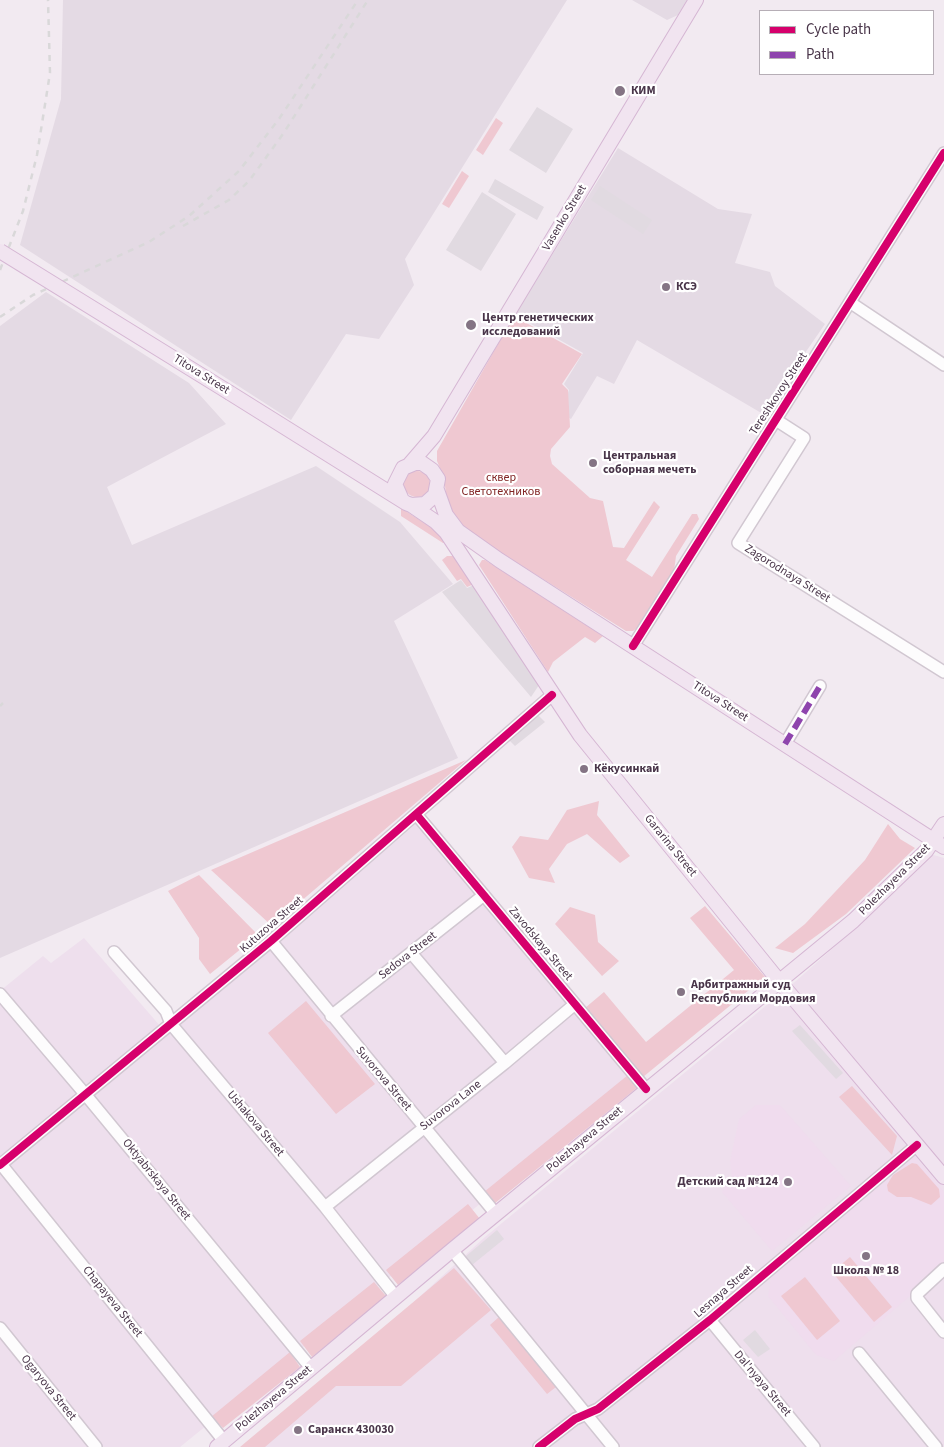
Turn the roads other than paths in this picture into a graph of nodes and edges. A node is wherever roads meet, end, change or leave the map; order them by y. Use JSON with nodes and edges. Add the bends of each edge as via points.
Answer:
{"nodes":[{"id":1,"x":696,"y":0,"type":"edge"},
{"id":2,"x":944,"y":153,"type":"edge"},
{"id":3,"x":0,"y":250,"type":"edge"},
{"id":4,"x":851,"y":303,"type":"junction"},
{"id":5,"x":944,"y":365,"type":"edge"},
{"id":6,"x":776,"y":420,"type":"junction"},
{"id":7,"x":434,"y":436,"type":"junction"},
{"id":8,"x":404,"y":469,"type":"junction"},
{"id":9,"x":432,"y":470,"type":"junction"},
{"id":10,"x":364,"y":476,"type":"junction"},
{"id":11,"x":437,"y":490,"type":"junction"},
{"id":12,"x":407,"y":502,"type":"junction"},
{"id":13,"x":446,"y":515,"type":"junction"},
{"id":14,"x":455,"y":546,"type":"junction"},
{"id":15,"x":496,"y":557,"type":"junction"},
{"id":16,"x":472,"y":572,"type":"junction"},
{"id":17,"x":633,"y":646,"type":"junction"},
{"id":18,"x":944,"y":672,"type":"edge"},
{"id":19,"x":820,"y":686,"type":"dead end"},
{"id":20,"x":552,"y":695,"type":"junction"},
{"id":21,"x":785,"y":744,"type":"junction"},
{"id":22,"x":416,"y":814,"type":"junction"},
{"id":23,"x":944,"y":824,"type":"edge"},
{"id":24,"x":939,"y":844,"type":"edge"},
{"id":25,"x":484,"y":895,"type":"junction"},
{"id":26,"x":271,"y":941,"type":"junction"},
{"id":27,"x":114,"y":952,"type":"dead end"},
{"id":28,"x":412,"y":954,"type":"junction"},
{"id":29,"x":779,"y":981,"type":"junction"},
{"id":30,"x":0,"y":994,"type":"edge"},
{"id":31,"x":575,"y":1004,"type":"junction"},
{"id":32,"x":331,"y":1016,"type":"junction"},
{"id":33,"x":171,"y":1024,"type":"junction"},
{"id":34,"x":505,"y":1063,"type":"junction"},
{"id":35,"x":646,"y":1089,"type":"junction"},
{"id":36,"x":85,"y":1094,"type":"junction"},
{"id":37,"x":424,"y":1128,"type":"junction"},
{"id":38,"x":917,"y":1144,"type":"junction"},
{"id":39,"x":0,"y":1164,"type":"edge"},
{"id":40,"x":944,"y":1177,"type":"edge"},
{"id":41,"x":325,"y":1207,"type":"junction"},
{"id":42,"x":496,"y":1214,"type":"junction"},
{"id":43,"x":452,"y":1250,"type":"junction"},
{"id":44,"x":944,"y":1269,"type":"edge"},
{"id":45,"x":396,"y":1297,"type":"junction"},
{"id":46,"x":710,"y":1320,"type":"junction"},
{"id":47,"x":0,"y":1328,"type":"edge"},
{"id":48,"x":944,"y":1332,"type":"edge"},
{"id":49,"x":859,"y":1353,"type":"dead end"},
{"id":50,"x":311,"y":1368,"type":"junction"},
{"id":51,"x":587,"y":1415,"type":"junction"},
{"id":52,"x":221,"y":1444,"type":"edge"},
{"id":53,"x":96,"y":1447,"type":"edge"},
{"id":54,"x":539,"y":1447,"type":"edge"},
{"id":55,"x":613,"y":1447,"type":"edge"},
{"id":56,"x":814,"y":1447,"type":"edge"},
{"id":57,"x":936,"y":1447,"type":"edge"}],
"edges":[{"from":1,"to":7,"type":"main road","name":"Vasenko Street"},
{"from":2,"to":4,"type":"street","name":"Tereshkovoy Street"},
{"from":3,"to":10,"type":"main road","name":"Titova Street","bridge":true},
{"from":4,"to":5,"type":"street"},
{"from":4,"to":6,"type":"street","name":"Tereshkovoy Street"},
{"from":6,"to":17,"type":"street","name":"Tereshkovoy Street"},
{"from":6,"to":18,"type":"street","name":"Zagorodnaya Street","via":[[804,438],[738,543]]},
{"from":7,"to":8,"type":"main road","name":"Vasenko Street"},
{"from":7,"to":9,"type":"main road","name":"Vasenko Street"},
{"from":8,"to":9,"type":"main road","via":[[422,464]]},
{"from":8,"to":10,"type":"main road","via":[[381,477]]},
{"from":8,"to":12,"type":"main road","via":[[396,484]]},
{"from":9,"to":11,"type":"main road","via":[[438,479]]},
{"from":10,"to":12,"type":"main road","name":"Titova Street"},
{"from":11,"to":12,"type":"main road","via":[[425,504]]},
{"from":11,"to":13,"type":"main road","name":"Titova Street"},
{"from":12,"to":14,"type":"main road","name":"Gararina Street","via":[[436,522]]},
{"from":13,"to":14,"type":"main road"},
{"from":13,"to":15,"type":"main road","name":"Titova Street","via":[[458,531]]},
{"from":14,"to":16,"type":"main road","name":"Gararina Street"},
{"from":15,"to":16,"type":"main road","via":[[475,558]]},
{"from":15,"to":17,"type":"main road","name":"Titova Street"},
{"from":16,"to":20,"type":"main road","name":"Gararina Street"},
{"from":17,"to":21,"type":"main road","name":"Titova Street"},
{"from":19,"to":21,"type":"street"},
{"from":20,"to":22,"type":"street","name":"Kutuzova Street"},
{"from":20,"to":29,"type":"main road","name":"Gararina Street","via":[[580,735]]},
{"from":21,"to":24,"type":"main road","name":"Titova Street"},
{"from":22,"to":25,"type":"street","name":"Zavodskaya Street"},
{"from":22,"to":26,"type":"street","name":"Kutuzova Street"},
{"from":23,"to":24,"type":"main road","name":"Polezhayeva Street"},
{"from":24,"to":29,"type":"main road","name":"Polezhayeva Street","via":[[853,921]]},
{"from":25,"to":28,"type":"street","name":"Sedova Street"},
{"from":25,"to":31,"type":"street","name":"Zavodskaya Street"},
{"from":26,"to":32,"type":"street","name":"Suvorova Street"},
{"from":26,"to":33,"type":"street","name":"Kutuzova Street"},
{"from":27,"to":33,"type":"street","name":"Ushakova Street","via":[[166,1011]]},
{"from":28,"to":32,"type":"street","name":"Sedova Street"},
{"from":28,"to":34,"type":"street"},
{"from":29,"to":35,"type":"main road","name":"Polezhayeva Street"},
{"from":29,"to":38,"type":"main road","name":"Gararina Street"},
{"from":30,"to":36,"type":"street","name":"Oktyabrskaya Street"},
{"from":31,"to":34,"type":"street","name":"Suvorova Lane"},
{"from":31,"to":35,"type":"street","name":"Zavodskaya Street"},
{"from":32,"to":37,"type":"street","name":"Suvorova Street"},
{"from":33,"to":36,"type":"street","name":"Kutuzova Street"},
{"from":33,"to":41,"type":"street","name":"Ushakova Street"},
{"from":34,"to":37,"type":"street","name":"Suvorova Lane"},
{"from":35,"to":42,"type":"main road","name":"Polezhayeva Street"},
{"from":36,"to":39,"type":"street","name":"Kutuzova Street"},
{"from":36,"to":50,"type":"street","name":"Oktyabrskaya Street"},
{"from":37,"to":41,"type":"street","name":"Suvorova Lane"},
{"from":37,"to":42,"type":"street","name":"Suvorova Street"},
{"from":38,"to":40,"type":"main road","name":"Gararina Street"},
{"from":38,"to":46,"type":"street","name":"Lesnaya Street"},
{"from":39,"to":52,"type":"street","name":"Chapayeva Street"},
{"from":41,"to":45,"type":"street","name":"Ushakova Street"},
{"from":42,"to":43,"type":"main road","name":"Polezhayeva Street"},
{"from":43,"to":45,"type":"main road","name":"Polezhayeva Street"},
{"from":43,"to":51,"type":"street"},
{"from":44,"to":48,"type":"street","via":[[917,1294]]},
{"from":45,"to":50,"type":"main road","name":"Polezhayeva Street"},
{"from":46,"to":51,"type":"street","name":"Lesnaya Street"},
{"from":46,"to":56,"type":"street","name":"Dal'nyaya Street"},
{"from":47,"to":53,"type":"street","name":"Ogaryova Street"},
{"from":49,"to":57,"type":"street"},
{"from":50,"to":52,"type":"main road","name":"Polezhayeva Street"},
{"from":51,"to":54,"type":"street","name":"Lesnaya Street"},
{"from":51,"to":55,"type":"street"}]}
